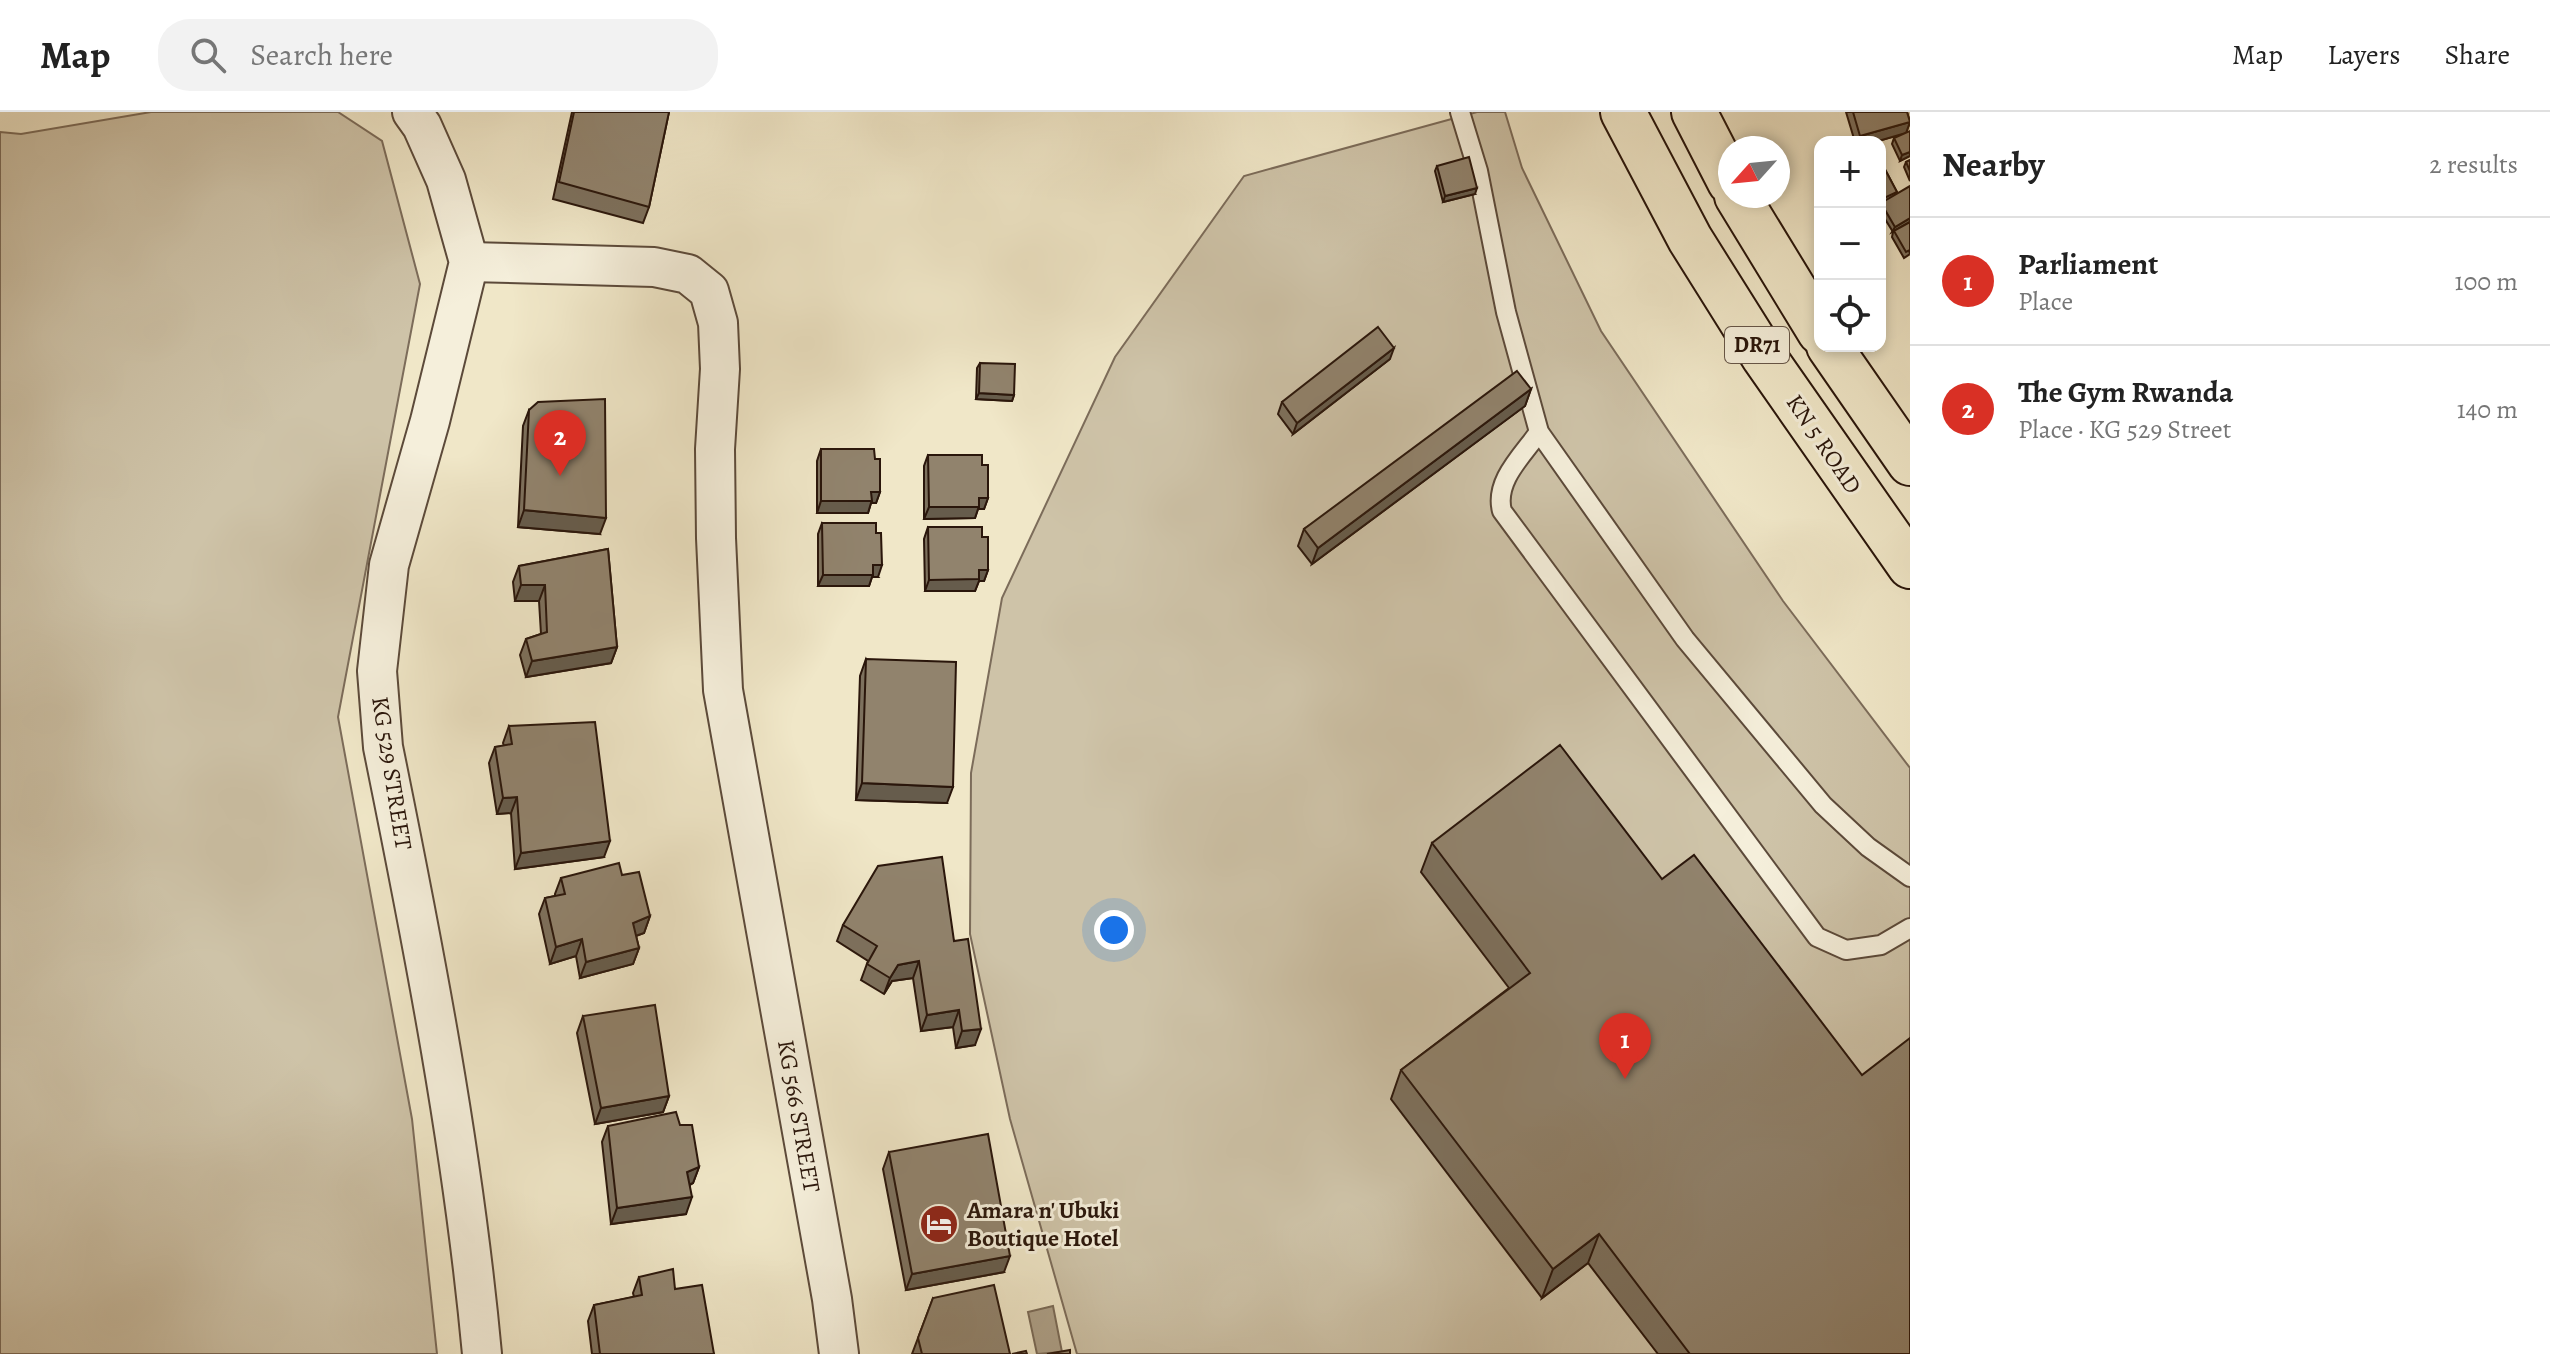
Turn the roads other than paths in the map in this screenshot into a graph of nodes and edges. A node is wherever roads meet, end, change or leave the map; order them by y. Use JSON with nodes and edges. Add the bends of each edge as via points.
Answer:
{"nodes":[{"id":1,"x":412,"y":112,"type":"edge"},
{"id":2,"x":1460,"y":112,"type":"edge"},
{"id":3,"x":1623,"y":112,"type":"edge"},
{"id":4,"x":1694,"y":112,"type":"edge"},
{"id":5,"x":1718,"y":159,"type":"edge"},
{"id":6,"x":1744,"y":208,"type":"edge"},
{"id":7,"x":469,"y":262,"type":"junction"},
{"id":8,"x":1814,"y":322,"type":"edge"},
{"id":9,"x":1833,"y":352,"type":"edge"},
{"id":10,"x":1539,"y":432,"type":"junction"},
{"id":11,"x":1910,"y":463,"type":"edge"},
{"id":12,"x":1910,"y":566,"type":"edge"},
{"id":13,"x":1910,"y":877,"type":"edge"},
{"id":14,"x":1910,"y":928,"type":"edge"},
{"id":15,"x":482,"y":1354,"type":"edge"},
{"id":16,"x":839,"y":1354,"type":"edge"}],
"edges":[{"from":1,"to":7,"type":"street","name":"KG 529 STREET","via":[[446,180]]},
{"from":2,"to":10,"type":"lane"},
{"from":3,"to":12,"type":"main road","name":"KN 5 ROAD","number":"DR71","via":[[1690,239],[1764,357]]},
{"from":4,"to":5,"type":"main road"},
{"from":6,"to":8,"type":"main road","number":"DR71"},
{"from":7,"to":15,"type":"street","name":"KG 529 STREET","via":[[389,565],[377,671],[383,747],[444,1061],[472,1242]]},
{"from":7,"to":16,"type":"street","name":"KG 566 STREET","via":[[654,267],[688,274],[709,291],[718,323],[720,369],[715,449],[723,690]]},
{"from":9,"to":11,"type":"main road"},
{"from":10,"to":13,"type":"lane","via":[[1685,639],[1823,805]]},
{"from":10,"to":14,"type":"lane","via":[[1506,477],[1499,500],[1502,511],[1817,937],[1846,950],[1881,945]]}]}
